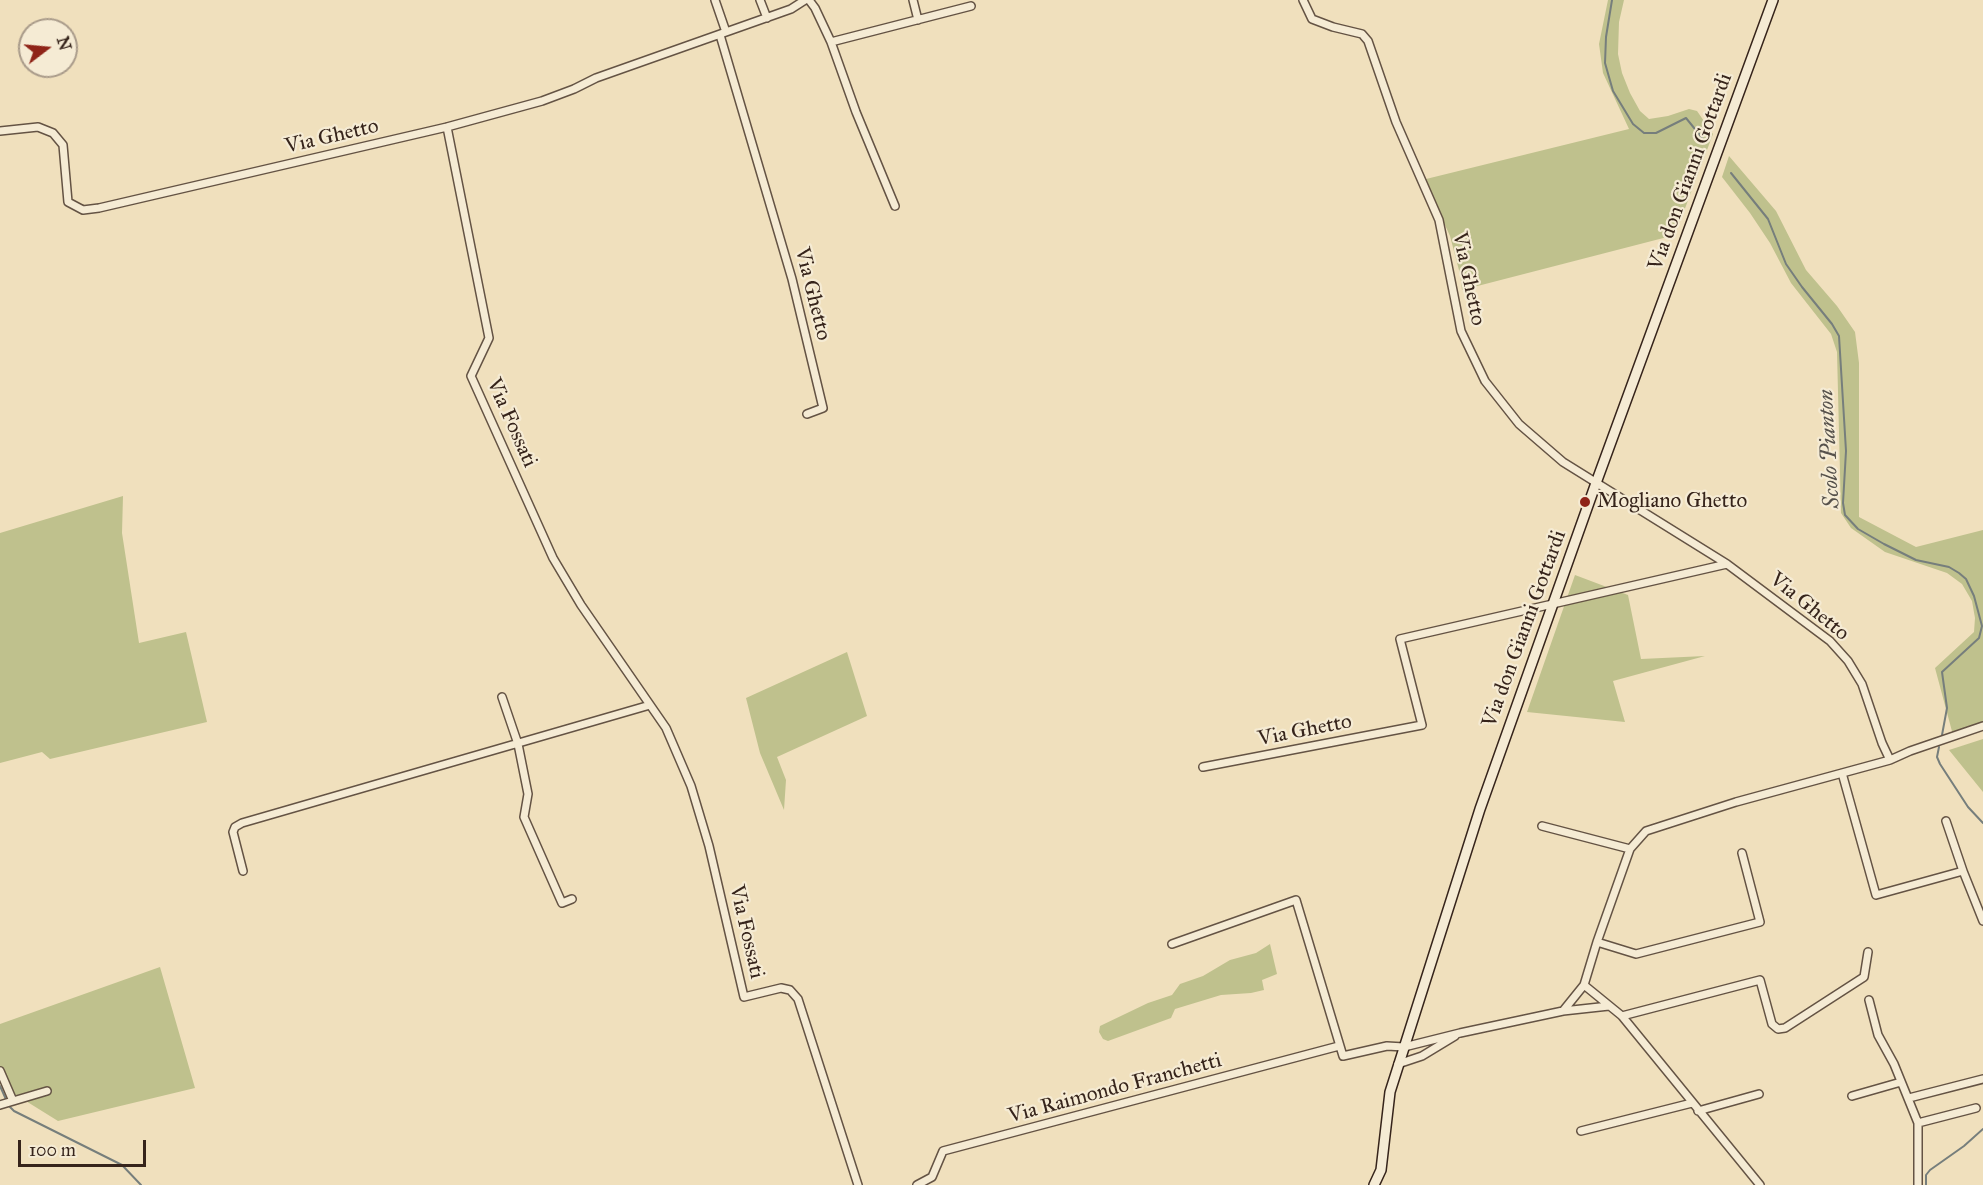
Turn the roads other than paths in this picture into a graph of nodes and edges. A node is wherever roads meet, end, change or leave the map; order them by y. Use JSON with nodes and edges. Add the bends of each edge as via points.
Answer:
{"nodes":[{"id":1,"x":716,"y":0,"type":"edge"},
{"id":2,"x":760,"y":0,"type":"edge"},
{"id":3,"x":807,"y":0,"type":"edge"},
{"id":4,"x":913,"y":0,"type":"edge"},
{"id":5,"x":1303,"y":0,"type":"edge"},
{"id":6,"x":1774,"y":0,"type":"edge"},
{"id":7,"x":971,"y":6,"type":"dead end"},
{"id":8,"x":766,"y":18,"type":"junction"},
{"id":9,"x":918,"y":20,"type":"junction"},
{"id":10,"x":723,"y":33,"type":"junction"},
{"id":11,"x":831,"y":42,"type":"junction"},
{"id":12,"x":447,"y":127,"type":"junction"},
{"id":13,"x":0,"y":131,"type":"edge"},
{"id":14,"x":895,"y":206,"type":"dead end"},
{"id":15,"x":807,"y":414,"type":"dead end"},
{"id":16,"x":1596,"y":483,"type":"junction"},
{"id":17,"x":1726,"y":564,"type":"junction"},
{"id":18,"x":1554,"y":603,"type":"junction"},
{"id":19,"x":502,"y":697,"type":"dead end"},
{"id":20,"x":650,"y":705,"type":"junction"},
{"id":21,"x":1983,"y":726,"type":"edge"},
{"id":22,"x":518,"y":744,"type":"junction"},
{"id":23,"x":1890,"y":760,"type":"junction"},
{"id":24,"x":1203,"y":767,"type":"dead end"},
{"id":25,"x":1842,"y":773,"type":"junction"},
{"id":26,"x":1946,"y":821,"type":"dead end"},
{"id":27,"x":1542,"y":826,"type":"dead end"},
{"id":28,"x":1630,"y":849,"type":"junction"},
{"id":29,"x":1742,"y":853,"type":"dead end"},
{"id":30,"x":243,"y":871,"type":"dead end"},
{"id":31,"x":1963,"y":871,"type":"junction"},
{"id":32,"x":572,"y":898,"type":"dead end"},
{"id":33,"x":1983,"y":921,"type":"edge"},
{"id":34,"x":1597,"y":942,"type":"junction"},
{"id":35,"x":1172,"y":944,"type":"dead end"},
{"id":36,"x":1868,"y":952,"type":"dead end"},
{"id":37,"x":1584,"y":985,"type":"junction"},
{"id":38,"x":1869,"y":1000,"type":"dead end"},
{"id":39,"x":1609,"y":1006,"type":"junction"},
{"id":40,"x":1563,"y":1011,"type":"junction"},
{"id":41,"x":1622,"y":1016,"type":"junction"},
{"id":42,"x":1460,"y":1033,"type":"junction"},
{"id":43,"x":1339,"y":1046,"type":"junction"},
{"id":44,"x":1404,"y":1047,"type":"junction"},
{"id":45,"x":1398,"y":1064,"type":"junction"},
{"id":46,"x":0,"y":1071,"type":"edge"},
{"id":47,"x":1983,"y":1079,"type":"edge"},
{"id":48,"x":1900,"y":1083,"type":"junction"},
{"id":49,"x":47,"y":1091,"type":"dead end"},
{"id":50,"x":1759,"y":1094,"type":"dead end"},
{"id":51,"x":1852,"y":1096,"type":"dead end"},
{"id":52,"x":1909,"y":1098,"type":"junction"},
{"id":53,"x":7,"y":1103,"type":"edge"},
{"id":54,"x":1692,"y":1103,"type":"junction"},
{"id":55,"x":1976,"y":1108,"type":"dead end"},
{"id":56,"x":1698,"y":1111,"type":"junction"},
{"id":57,"x":1918,"y":1123,"type":"junction"},
{"id":58,"x":1581,"y":1131,"type":"dead end"},
{"id":59,"x":858,"y":1185,"type":"edge"},
{"id":60,"x":917,"y":1185,"type":"edge"},
{"id":61,"x":1374,"y":1185,"type":"edge"},
{"id":62,"x":1760,"y":1185,"type":"edge"},
{"id":63,"x":1918,"y":1185,"type":"edge"}],
"edges":[{"from":1,"to":10,"type":"street","name":"Via Ghetto"},
{"from":2,"to":8,"type":"street"},
{"from":3,"to":8,"type":"street","name":"Via Ghetto"},
{"from":3,"to":11,"type":"street","name":"Via Ghetto","via":[[816,8]]},
{"from":4,"to":9,"type":"street"},
{"from":5,"to":16,"type":"street","name":"Via Ghetto","via":[[1312,19],[1362,34],[1368,41],[1396,122],[1439,220],[1461,331],[1485,381],[1519,424],[1563,462]]},
{"from":6,"to":16,"type":"main road","name":"Via don Gianni Gottardi"},
{"from":7,"to":9,"type":"street"},
{"from":8,"to":10,"type":"street","name":"Via Ghetto"},
{"from":9,"to":11,"type":"street"},
{"from":10,"to":12,"type":"street","name":"Via Ghetto","via":[[542,101]]},
{"from":10,"to":15,"type":"street","name":"Via Ghetto","via":[[792,279],[823,408]]},
{"from":11,"to":14,"type":"street","name":"Via Ghetto"},
{"from":12,"to":13,"type":"street","name":"Via Ghetto","via":[[83,210],[68,202],[63,145],[53,133],[38,127]]},
{"from":12,"to":20,"type":"street","name":"Via Fossati","via":[[489,338],[471,376],[553,558]]},
{"from":16,"to":17,"type":"street","name":"Via Ghetto"},
{"from":16,"to":18,"type":"main road","name":"Via don Gianni Gottardi"},
{"from":17,"to":18,"type":"street","name":"Via Ghetto"},
{"from":17,"to":23,"type":"street","name":"Via Ghetto","via":[[1830,641],[1848,661],[1862,684]]},
{"from":18,"to":24,"type":"street","name":"Via Ghetto","via":[[1400,639],[1422,725]]},
{"from":18,"to":44,"type":"main road","name":"Via don Gianni Gottardi","via":[[1480,809]]},
{"from":19,"to":22,"type":"street"},
{"from":20,"to":22,"type":"street"},
{"from":20,"to":59,"type":"street","name":"Via Fossati","via":[[666,728],[691,786],[744,997],[781,988],[790,990],[798,999]]},
{"from":21,"to":23,"type":"street"},
{"from":22,"to":30,"type":"street","via":[[242,823],[233,832]]},
{"from":22,"to":32,"type":"street","via":[[528,794],[524,817],[562,903]]},
{"from":23,"to":25,"type":"street"},
{"from":25,"to":28,"type":"street","via":[[1646,831]]},
{"from":25,"to":31,"type":"street","via":[[1876,895]]},
{"from":26,"to":31,"type":"street"},
{"from":27,"to":28,"type":"street"},
{"from":28,"to":34,"type":"street"},
{"from":29,"to":34,"type":"street","via":[[1760,922],[1636,954]]},
{"from":31,"to":33,"type":"street"},
{"from":34,"to":37,"type":"street"},
{"from":35,"to":43,"type":"street","via":[[1296,900]]},
{"from":36,"to":41,"type":"street","via":[[1864,977],[1781,1029],[1772,1024],[1760,980]]},
{"from":37,"to":39,"type":"street"},
{"from":37,"to":40,"type":"street"},
{"from":38,"to":48,"type":"street","via":[[1878,1035]]},
{"from":39,"to":40,"type":"street"},
{"from":39,"to":41,"type":"street"},
{"from":40,"to":42,"type":"street"},
{"from":41,"to":54,"type":"street"},
{"from":42,"to":44,"type":"street"},
{"from":42,"to":45,"type":"street","via":[[1422,1056]]},
{"from":43,"to":44,"type":"street","name":"Via Raimondo Franchetti","via":[[1343,1056],[1387,1046]]},
{"from":43,"to":60,"type":"street","name":"Via Raimondo Franchetti","via":[[943,1151],[932,1177]]},
{"from":44,"to":45,"type":"main road","name":"Via don Gianni Gottardi"},
{"from":45,"to":61,"type":"main road","name":"Via don Gianni Gottardi","via":[[1390,1092],[1381,1170]]},
{"from":46,"to":53,"type":"street"},
{"from":47,"to":52,"type":"street"},
{"from":48,"to":51,"type":"street"},
{"from":48,"to":52,"type":"street"},
{"from":49,"to":53,"type":"street"},
{"from":50,"to":56,"type":"street"},
{"from":52,"to":57,"type":"street"},
{"from":54,"to":56,"type":"street"},
{"from":54,"to":58,"type":"street"},
{"from":55,"to":57,"type":"street"},
{"from":56,"to":62,"type":"street"},
{"from":57,"to":63,"type":"street"}]}
